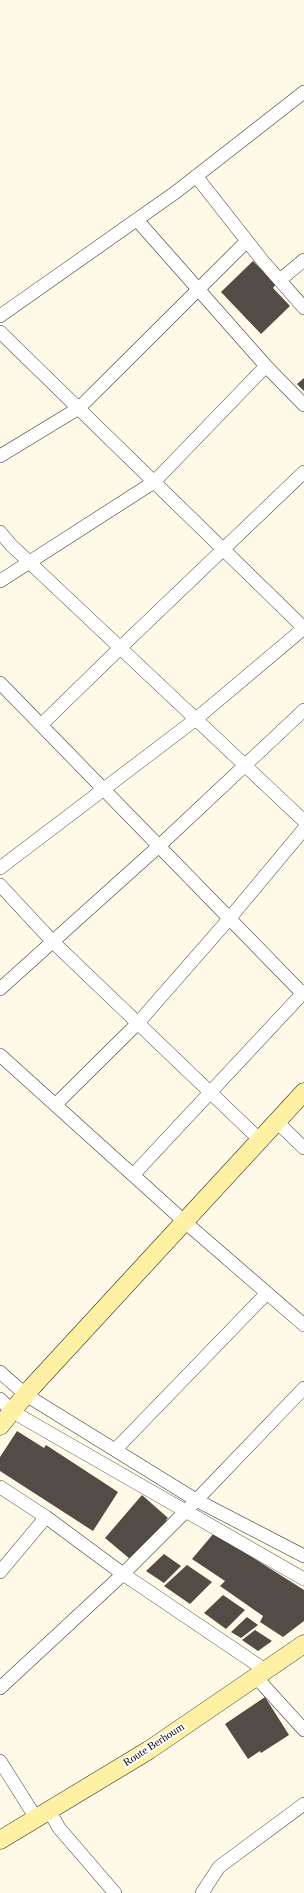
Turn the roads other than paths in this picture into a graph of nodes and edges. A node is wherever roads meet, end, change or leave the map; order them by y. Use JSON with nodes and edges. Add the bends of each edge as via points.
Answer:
{"nodes":[{"id":1,"x":304,"y":92,"type":"edge"},
{"id":2,"x":196,"y":176,"type":"junction"},
{"id":3,"x":137,"y":220,"type":"junction"},
{"id":4,"x":247,"y":242,"type":"junction"},
{"id":5,"x":304,"y":260,"type":"edge"},
{"id":6,"x":280,"y":280,"type":"junction"},
{"id":7,"x":199,"y":289,"type":"junction"},
{"id":8,"x":304,"y":308,"type":"edge"},
{"id":9,"x":0,"y":316,"type":"edge"},
{"id":10,"x":0,"y":332,"type":"edge"},
{"id":11,"x":266,"y":366,"type":"junction"},
{"id":12,"x":304,"y":405,"type":"edge"},
{"id":13,"x":79,"y":408,"type":"junction"},
{"id":14,"x":0,"y":456,"type":"edge"},
{"id":15,"x":304,"y":472,"type":"edge"},
{"id":16,"x":154,"y":482,"type":"junction"},
{"id":17,"x":0,"y":532,"type":"edge"},
{"id":18,"x":224,"y":550,"type":"junction"},
{"id":19,"x":30,"y":563,"type":"junction"},
{"id":20,"x":0,"y":581,"type":"edge"},
{"id":21,"x":304,"y":628,"type":"edge"},
{"id":22,"x":120,"y":648,"type":"junction"},
{"id":23,"x":0,"y":683,"type":"edge"},
{"id":24,"x":304,"y":710,"type":"edge"},
{"id":25,"x":196,"y":719,"type":"junction"},
{"id":26,"x":41,"y":725,"type":"junction"},
{"id":27,"x":244,"y":765,"type":"junction"},
{"id":28,"x":104,"y":790,"type":"junction"},
{"id":29,"x":304,"y":821,"type":"edge"},
{"id":30,"x":304,"y":829,"type":"edge"},
{"id":31,"x":159,"y":846,"type":"junction"},
{"id":32,"x":0,"y":868,"type":"edge"},
{"id":33,"x":0,"y":885,"type":"edge"},
{"id":34,"x":229,"y":919,"type":"junction"},
{"id":35,"x":52,"y":941,"type":"junction"},
{"id":36,"x":0,"y":989,"type":"edge"},
{"id":37,"x":303,"y":994,"type":"edge"},
{"id":38,"x":138,"y":1023,"type":"junction"},
{"id":39,"x":0,"y":1055,"type":"edge"},
{"id":40,"x":210,"y":1092,"type":"junction"},
{"id":41,"x":304,"y":1092,"type":"edge"},
{"id":42,"x":55,"y":1105,"type":"junction"},
{"id":43,"x":277,"y":1122,"type":"junction"},
{"id":44,"x":260,"y":1140,"type":"junction"},
{"id":45,"x":304,"y":1148,"type":"edge"},
{"id":46,"x":133,"y":1175,"type":"junction"},
{"id":47,"x":185,"y":1222,"type":"junction"},
{"id":48,"x":267,"y":1293,"type":"junction"},
{"id":49,"x":304,"y":1325,"type":"edge"},
{"id":50,"x":0,"y":1372,"type":"edge"},
{"id":51,"x":304,"y":1388,"type":"edge"},
{"id":52,"x":26,"y":1395,"type":"junction"},
{"id":53,"x":0,"y":1399,"type":"edge"},
{"id":54,"x":13,"y":1412,"type":"junction"},
{"id":55,"x":0,"y":1426,"type":"edge"},
{"id":56,"x":115,"y":1450,"type":"junction"},
{"id":57,"x":0,"y":1487,"type":"edge"},
{"id":58,"x":196,"y":1500,"type":"junction"},
{"id":59,"x":185,"y":1512,"type":"junction"},
{"id":60,"x":46,"y":1517,"type":"junction"},
{"id":61,"x":304,"y":1556,"type":"edge"},
{"id":62,"x":0,"y":1572,"type":"edge"},
{"id":63,"x":123,"y":1574,"type":"junction"},
{"id":64,"x":304,"y":1579,"type":"edge"},
{"id":65,"x":304,"y":1644,"type":"edge"},
{"id":66,"x":260,"y":1673,"type":"junction"},
{"id":67,"x":0,"y":1688,"type":"edge"},
{"id":68,"x":304,"y":1730,"type":"edge"},
{"id":69,"x":0,"y":1761,"type":"edge"},
{"id":70,"x":304,"y":1804,"type":"edge"},
{"id":71,"x":42,"y":1814,"type":"junction"},
{"id":72,"x":0,"y":1840,"type":"edge"},
{"id":73,"x":115,"y":1893,"type":"edge"},
{"id":74,"x":202,"y":1893,"type":"edge"}],
"edges":[{"from":1,"to":2,"type":"street"},
{"from":2,"to":3,"type":"street"},
{"from":2,"to":4,"type":"street"},
{"from":3,"to":7,"type":"street"},
{"from":3,"to":9,"type":"street"},
{"from":4,"to":6,"type":"street"},
{"from":4,"to":7,"type":"street"},
{"from":5,"to":6,"type":"street"},
{"from":6,"to":8,"type":"street"},
{"from":7,"to":11,"type":"street"},
{"from":7,"to":13,"type":"street"},
{"from":10,"to":13,"type":"street"},
{"from":11,"to":12,"type":"street"},
{"from":11,"to":16,"type":"street"},
{"from":13,"to":14,"type":"street"},
{"from":13,"to":16,"type":"street"},
{"from":15,"to":18,"type":"street"},
{"from":16,"to":18,"type":"street"},
{"from":16,"to":19,"type":"street"},
{"from":17,"to":19,"type":"street"},
{"from":18,"to":21,"type":"street"},
{"from":18,"to":22,"type":"street"},
{"from":19,"to":20,"type":"street"},
{"from":19,"to":22,"type":"street"},
{"from":21,"to":25,"type":"street"},
{"from":22,"to":25,"type":"street"},
{"from":22,"to":26,"type":"street"},
{"from":23,"to":26,"type":"street"},
{"from":24,"to":27,"type":"street"},
{"from":25,"to":27,"type":"street"},
{"from":25,"to":28,"type":"street"},
{"from":26,"to":28,"type":"street"},
{"from":27,"to":29,"type":"street"},
{"from":27,"to":31,"type":"street"},
{"from":28,"to":31,"type":"street"},
{"from":28,"to":32,"type":"street"},
{"from":30,"to":34,"type":"street"},
{"from":31,"to":34,"type":"street"},
{"from":31,"to":35,"type":"street"},
{"from":33,"to":35,"type":"street"},
{"from":34,"to":37,"type":"street"},
{"from":34,"to":38,"type":"street"},
{"from":35,"to":36,"type":"street"},
{"from":35,"to":38,"type":"street"},
{"from":37,"to":40,"type":"street"},
{"from":38,"to":40,"type":"street"},
{"from":38,"to":42,"type":"street"},
{"from":39,"to":42,"type":"street"},
{"from":40,"to":44,"type":"street"},
{"from":40,"to":46,"type":"street"},
{"from":41,"to":43,"type":"street"},
{"from":42,"to":46,"type":"street"},
{"from":43,"to":44,"type":"street"},
{"from":43,"to":45,"type":"street"},
{"from":44,"to":47,"type":"street"},
{"from":46,"to":47,"type":"street"},
{"from":47,"to":48,"type":"street"},
{"from":47,"to":52,"type":"street"},
{"from":48,"to":49,"type":"street"},
{"from":48,"to":56,"type":"street"},
{"from":50,"to":52,"type":"street"},
{"from":51,"to":58,"type":"street"},
{"from":52,"to":54,"type":"street"},
{"from":52,"to":56,"type":"street"},
{"from":53,"to":54,"type":"street"},
{"from":54,"to":55,"type":"street"},
{"from":54,"to":59,"type":"street"},
{"from":56,"to":58,"type":"street"},
{"from":57,"to":60,"type":"street"},
{"from":58,"to":59,"type":"street"},
{"from":58,"to":61,"type":"street"},
{"from":59,"to":63,"type":"street"},
{"from":59,"to":64,"type":"street"},
{"from":60,"to":62,"type":"street"},
{"from":60,"to":63,"type":"street"},
{"from":63,"to":66,"type":"street"},
{"from":63,"to":67,"type":"street"},
{"from":65,"to":66,"type":"street","name":"Route Berhoum"},
{"from":66,"to":68,"type":"street"},
{"from":66,"to":71,"type":"street","name":"Route Berhoum","via":[[149,1750]]},
{"from":69,"to":71,"type":"street"},
{"from":70,"to":74,"type":"street","via":[[219,1867]]},
{"from":71,"to":72,"type":"street","name":"Route Berhoum"},
{"from":71,"to":73,"type":"street","via":[[59,1828]]}]}
